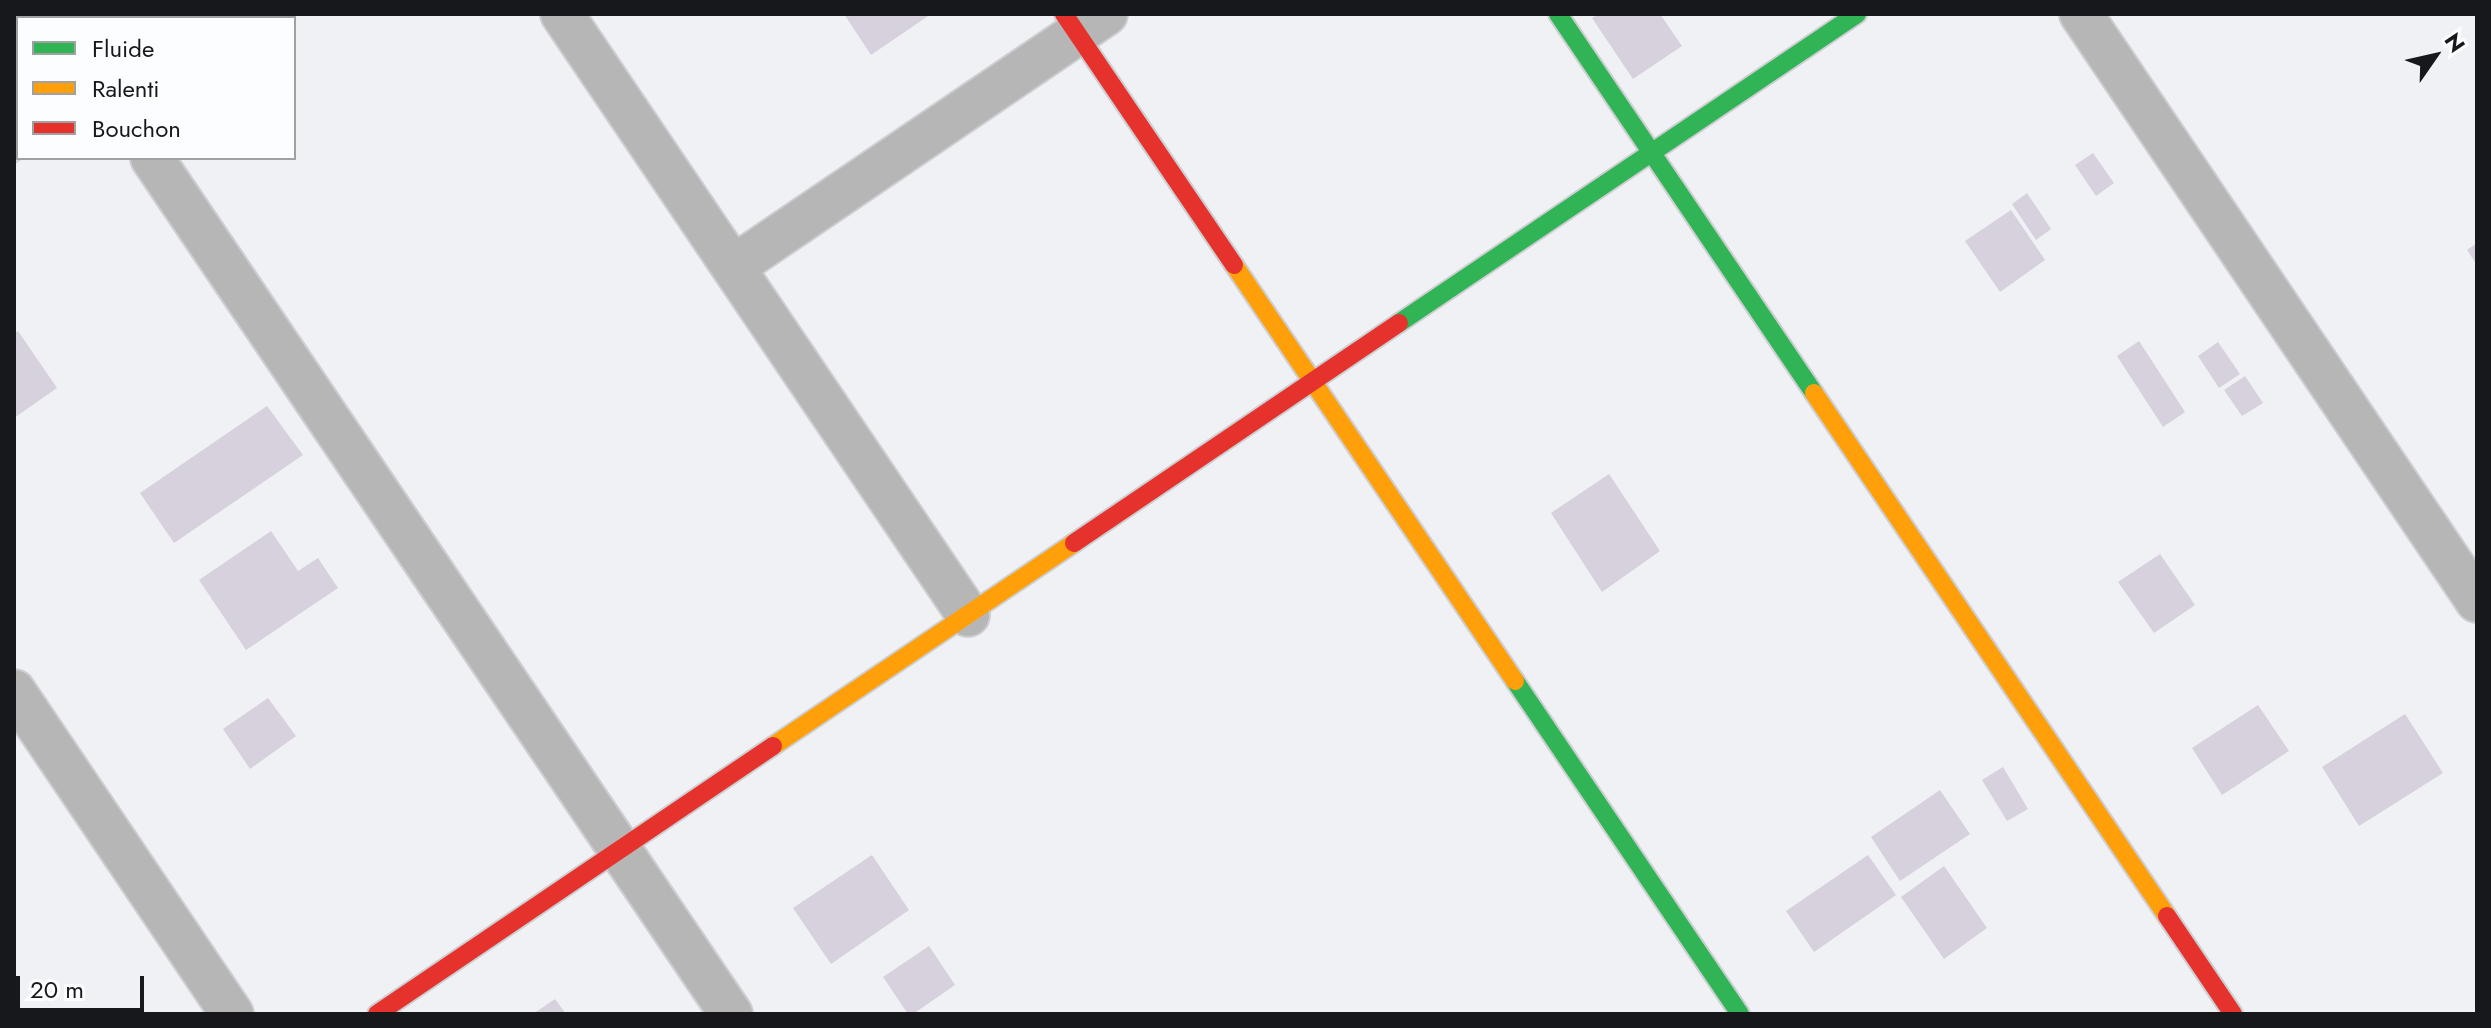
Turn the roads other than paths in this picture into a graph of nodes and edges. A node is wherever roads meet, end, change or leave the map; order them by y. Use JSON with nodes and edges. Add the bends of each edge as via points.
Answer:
{"nodes":[{"id":1,"x":562,"y":14,"type":"edge"},
{"id":2,"x":1558,"y":14,"type":"edge"},
{"id":3,"x":1857,"y":14,"type":"edge"},
{"id":4,"x":2081,"y":14,"type":"edge"},
{"id":5,"x":1083,"y":20,"type":"edge"},
{"id":6,"x":1652,"y":153,"type":"junction"},
{"id":7,"x":153,"y":160,"type":"edge"},
{"id":8,"x":733,"y":267,"type":"junction"},
{"id":9,"x":1313,"y":382,"type":"junction"},
{"id":10,"x":2477,"y":601,"type":"edge"},
{"id":11,"x":968,"y":615,"type":"junction"},
{"id":12,"x":14,"y":691,"type":"edge"},
{"id":13,"x":620,"y":850,"type":"junction"},
{"id":14,"x":232,"y":1014,"type":"edge"},
{"id":15,"x":377,"y":1014,"type":"edge"},
{"id":16,"x":731,"y":1014,"type":"edge"},
{"id":17,"x":1740,"y":1014,"type":"edge"},
{"id":18,"x":2233,"y":1014,"type":"edge"}],
"edges":[{"from":1,"to":8,"type":"street"},
{"from":2,"to":6,"type":"street"},
{"from":3,"to":6,"type":"street"},
{"from":4,"to":10,"type":"street"},
{"from":5,"to":8,"type":"street"},
{"from":5,"to":9,"type":"street"},
{"from":6,"to":9,"type":"street"},
{"from":6,"to":18,"type":"street"},
{"from":7,"to":13,"type":"street"},
{"from":8,"to":11,"type":"street"},
{"from":9,"to":11,"type":"street"},
{"from":9,"to":17,"type":"street"},
{"from":11,"to":13,"type":"street"},
{"from":12,"to":14,"type":"street"},
{"from":13,"to":15,"type":"street"},
{"from":13,"to":16,"type":"street"}]}
